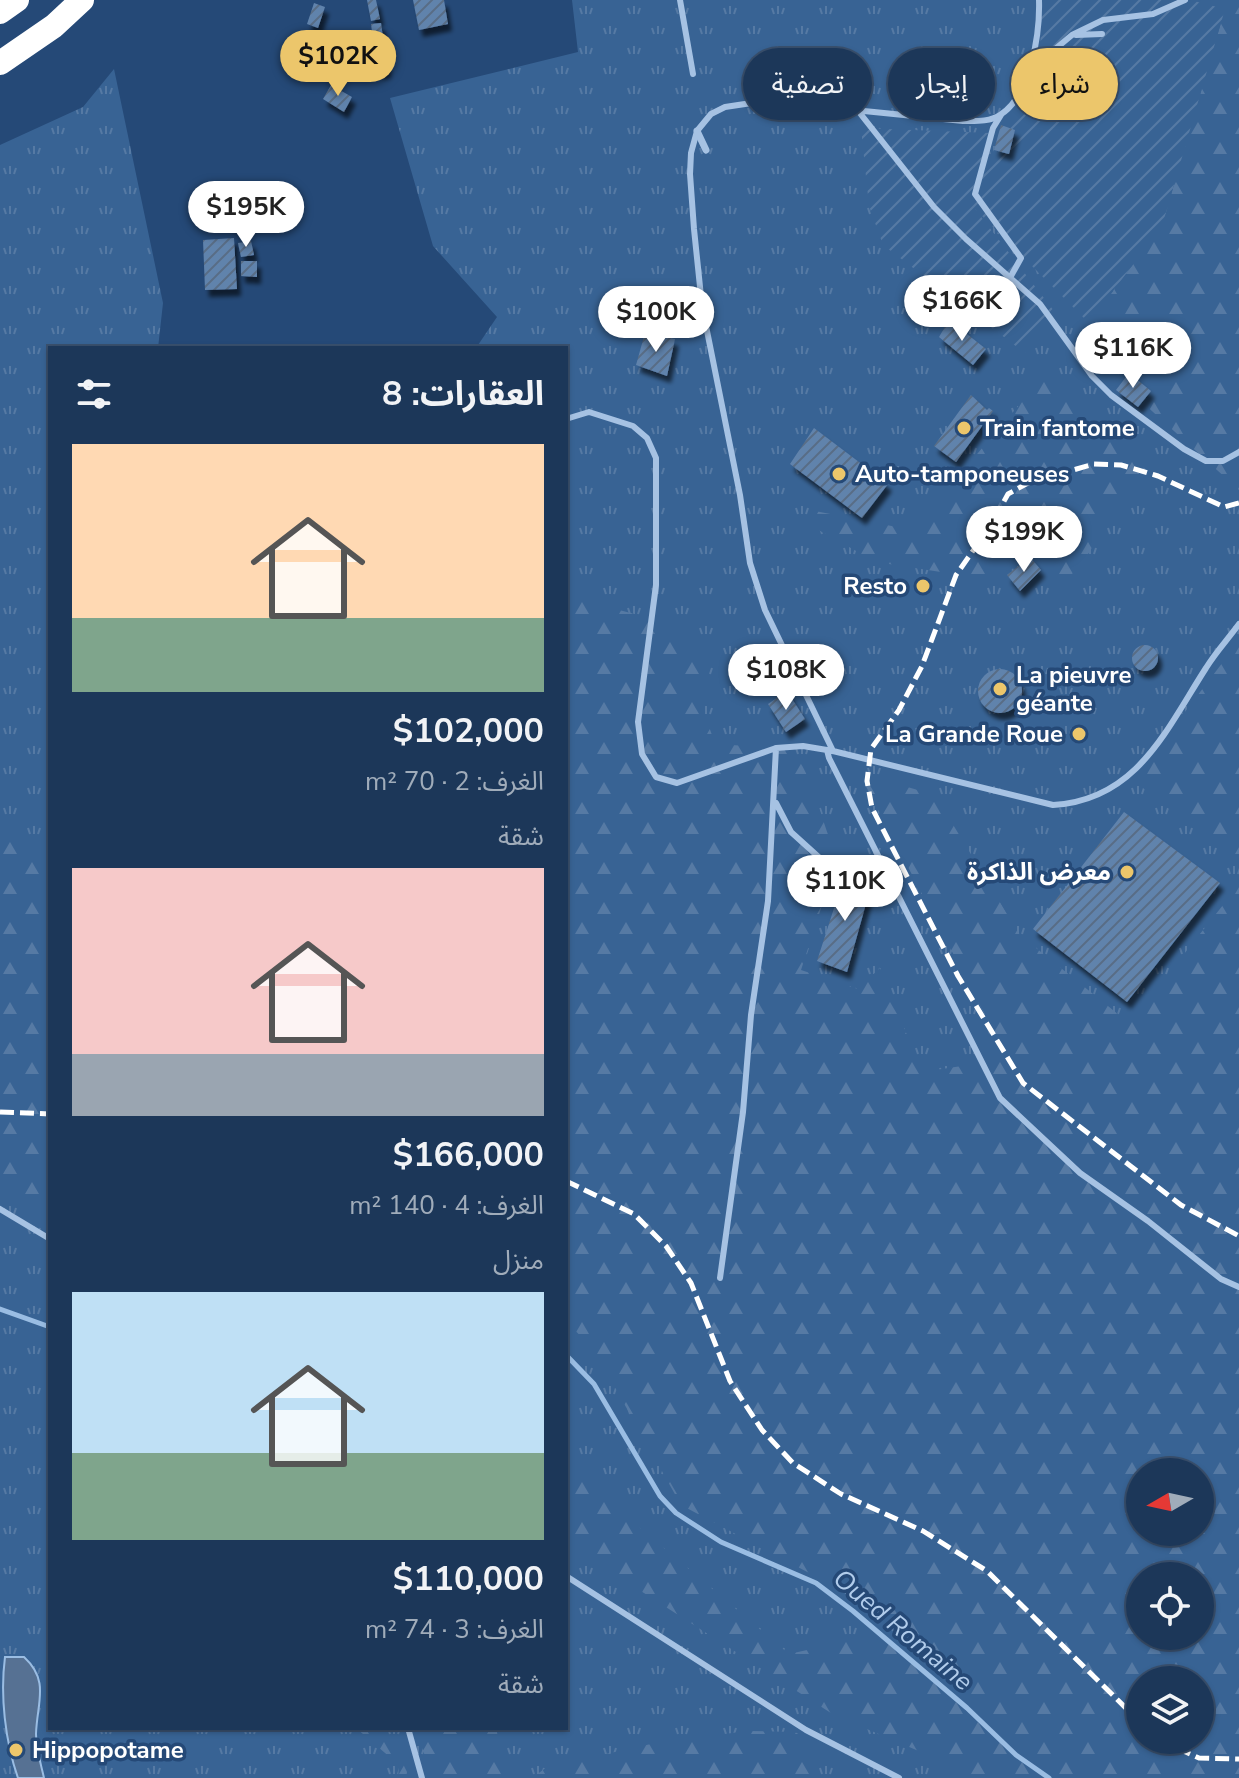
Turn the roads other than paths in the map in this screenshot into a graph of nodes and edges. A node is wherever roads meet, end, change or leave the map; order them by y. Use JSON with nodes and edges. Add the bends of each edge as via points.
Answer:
{"nodes":[{"id":1,"x":17,"y":0,"type":"edge"},
{"id":2,"x":82,"y":0,"type":"edge"},
{"id":3,"x":680,"y":0,"type":"edge"},
{"id":4,"x":1039,"y":0,"type":"edge"},
{"id":5,"x":1185,"y":0,"type":"edge"},
{"id":6,"x":0,"y":12,"type":"edge"},
{"id":7,"x":1102,"y":34,"type":"dead end"},
{"id":8,"x":1072,"y":35,"type":"junction"},
{"id":9,"x":1035,"y":48,"type":"edge"},
{"id":10,"x":1056,"y":48,"type":"edge"},
{"id":11,"x":0,"y":63,"type":"edge"},
{"id":12,"x":693,"y":74,"type":"dead end"},
{"id":13,"x":1011,"y":101,"type":"edge"},
{"id":14,"x":743,"y":103,"type":"edge"},
{"id":15,"x":872,"y":113,"type":"edge"},
{"id":16,"x":1001,"y":115,"type":"junction"},
{"id":17,"x":864,"y":120,"type":"edge"},
{"id":18,"x":697,"y":131,"type":"junction"},
{"id":19,"x":706,"y":150,"type":"dead end"},
{"id":20,"x":1011,"y":276,"type":"junction"},
{"id":21,"x":568,"y":418,"type":"edge"},
{"id":22,"x":1239,"y":452,"type":"edge"},
{"id":23,"x":1239,"y":624,"type":"edge"},
{"id":24,"x":776,"y":748,"type":"junction"},
{"id":25,"x":830,"y":751,"type":"junction"},
{"id":26,"x":774,"y":799,"type":"junction"},
{"id":27,"x":843,"y":879,"type":"dead end"},
{"id":28,"x":0,"y":1209,"type":"edge"},
{"id":29,"x":48,"y":1238,"type":"edge"},
{"id":30,"x":720,"y":1278,"type":"dead end"},
{"id":31,"x":1239,"y":1287,"type":"edge"},
{"id":32,"x":568,"y":1577,"type":"edge"},
{"id":33,"x":409,"y":1730,"type":"edge"},
{"id":34,"x":422,"y":1778,"type":"edge"},
{"id":35,"x":899,"y":1778,"type":"edge"}],
"edges":[{"from":1,"to":6,"type":"highway"},
{"from":2,"to":11,"type":"highway"},
{"from":3,"to":12,"type":"lane"},
{"from":4,"to":9,"type":"lane"},
{"from":5,"to":8,"type":"lane","via":[[1153,14],[1103,20]]},
{"from":7,"to":8,"type":"lane"},
{"from":8,"to":10,"type":"lane"},
{"from":13,"to":16,"type":"lane"},
{"from":14,"to":18,"type":"lane","via":[[711,114]]},
{"from":15,"to":16,"type":"lane","via":[[963,121]]},
{"from":16,"to":20,"type":"lane","via":[[975,194],[1021,258]]},
{"from":17,"to":20,"type":"lane","via":[[934,207]]},
{"from":18,"to":19,"type":"street"},
{"from":18,"to":25,"type":"lane","via":[[690,174],[702,306],[750,563],[765,610]]},
{"from":20,"to":22,"type":"lane","via":[[1040,304],[1111,395],[1206,461],[1223,461]]},
{"from":21,"to":24,"type":"lane","via":[[589,412],[633,426],[647,438],[656,458],[656,585],[638,722],[642,754],[656,777],[677,783]]},
{"from":23,"to":25,"type":"lane","via":[[1150,755],[1126,779],[1074,804],[1053,805]]},
{"from":24,"to":25,"type":"lane"},
{"from":24,"to":26,"type":"lane"},
{"from":25,"to":31,"type":"lane","via":[[836,773],[1000,1098],[1080,1173]]},
{"from":26,"to":27,"type":"lane","via":[[791,832]]},
{"from":26,"to":30,"type":"lane","via":[[768,901]]},
{"from":28,"to":29,"type":"lane"},
{"from":32,"to":35,"type":"lane","via":[[806,1730]]},
{"from":33,"to":34,"type":"lane"}]}
